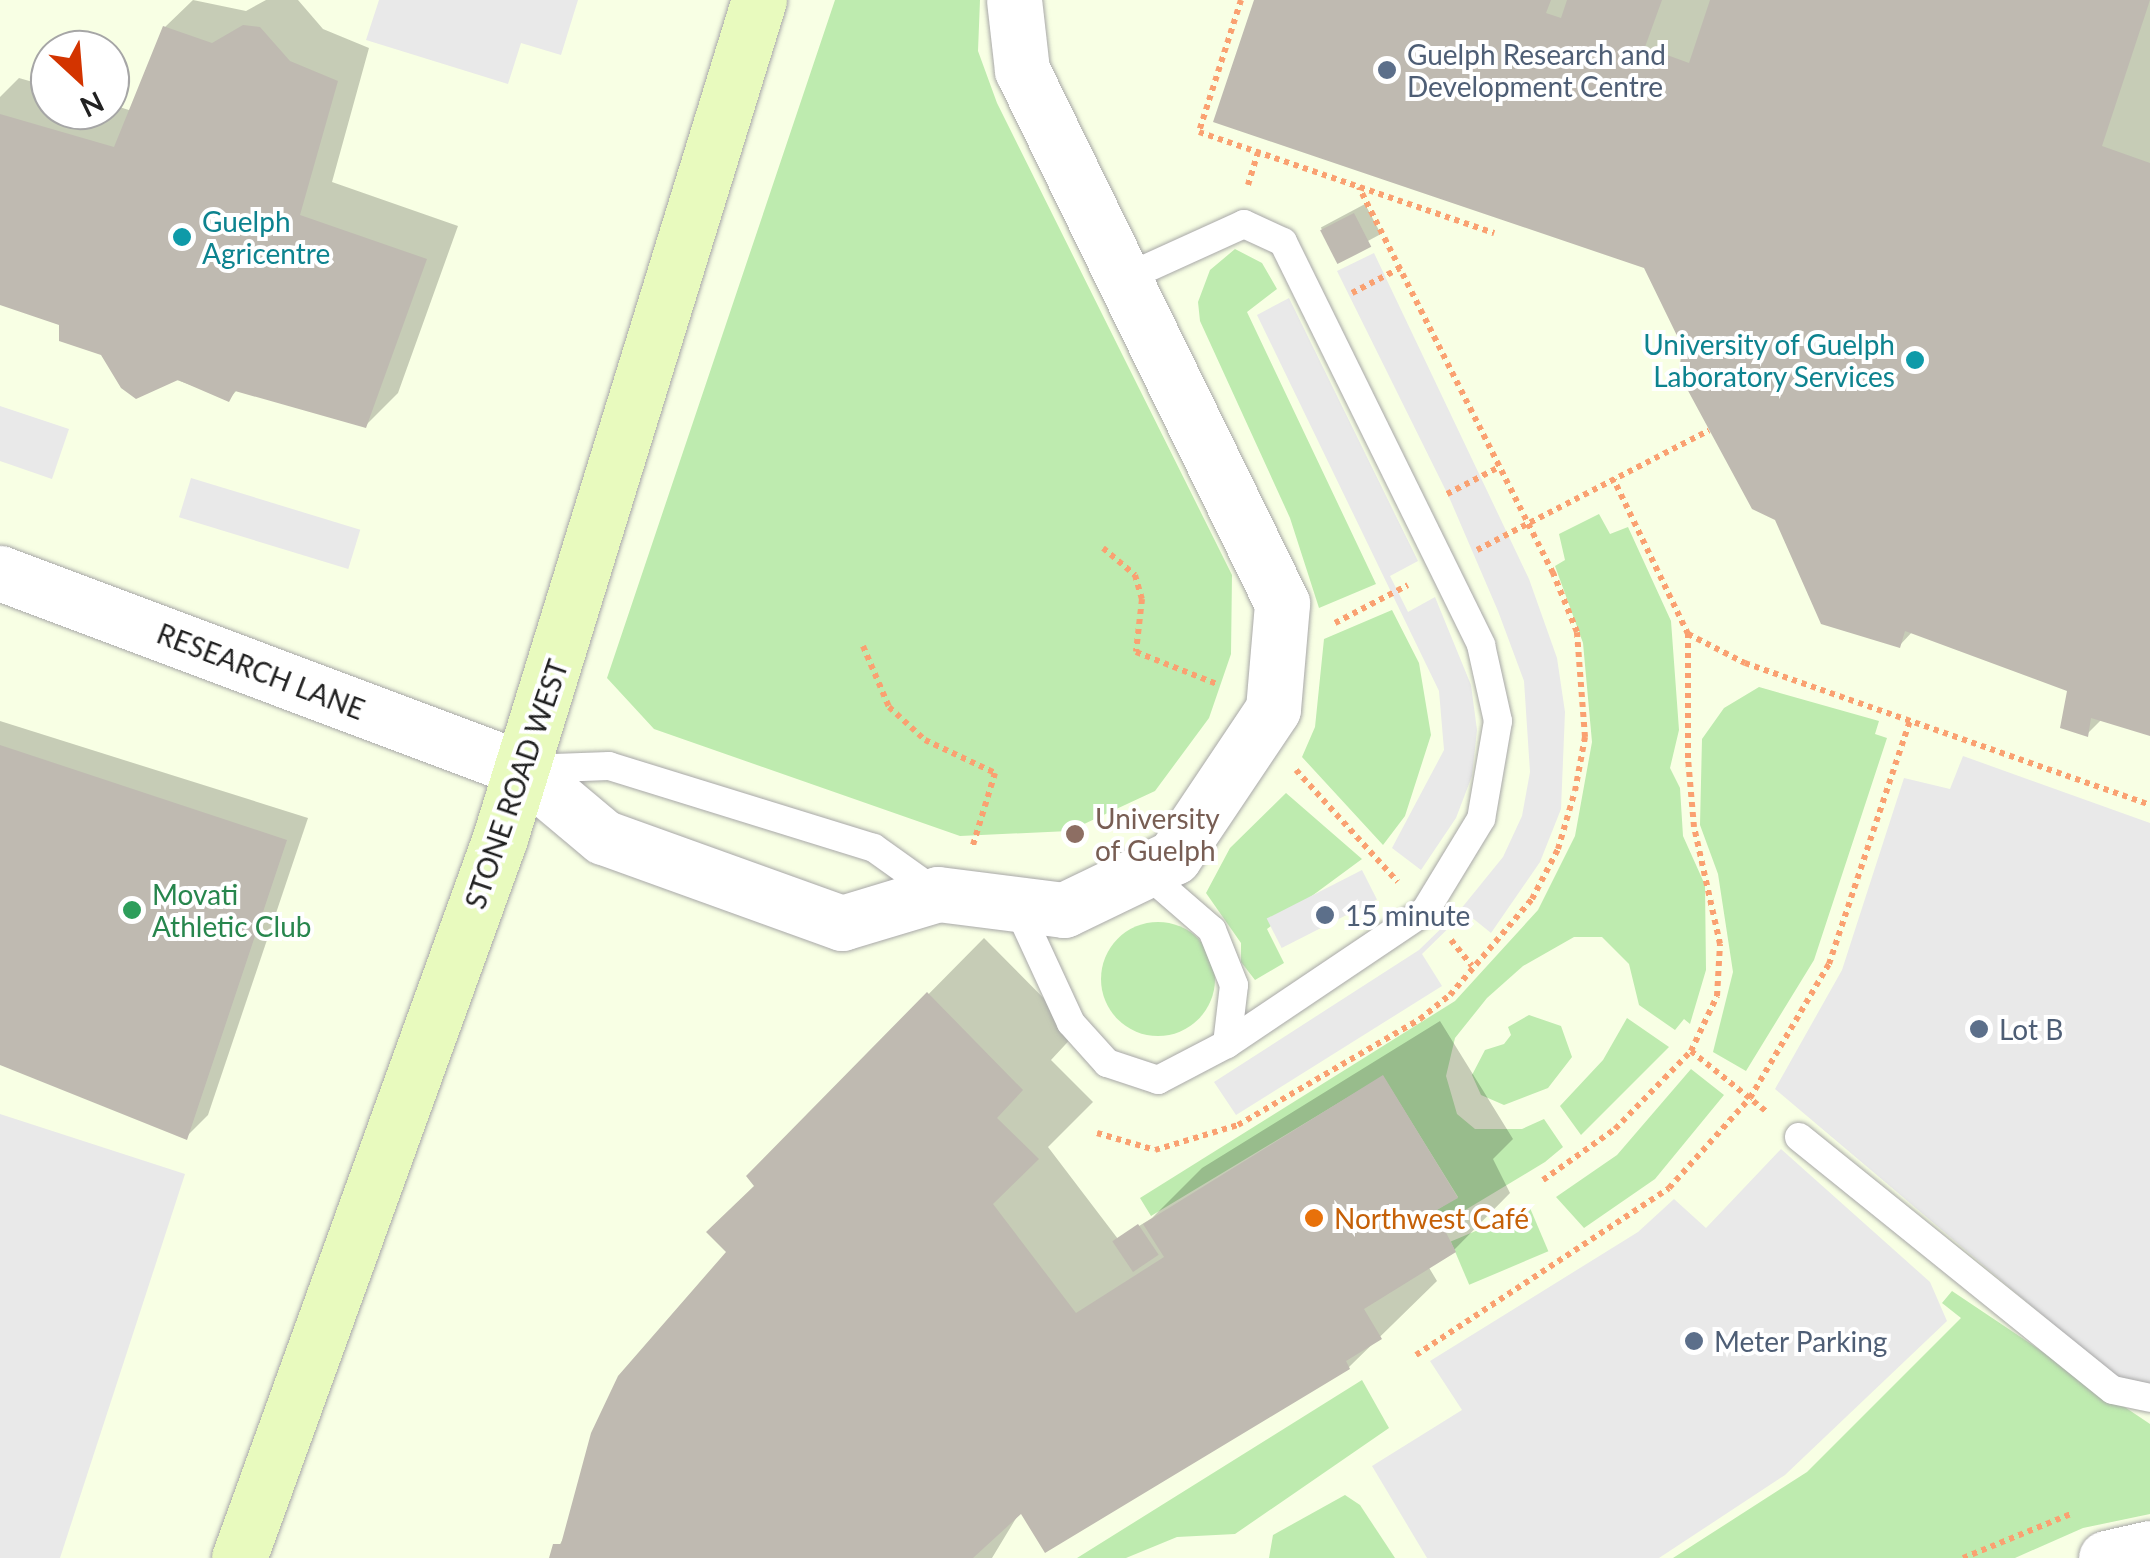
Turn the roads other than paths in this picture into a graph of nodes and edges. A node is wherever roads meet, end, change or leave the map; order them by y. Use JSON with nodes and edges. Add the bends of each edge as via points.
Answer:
{"nodes":[{"id":1,"x":760,"y":0,"type":"edge"},
{"id":2,"x":1014,"y":0,"type":"edge"},
{"id":3,"x":1124,"y":279,"type":"junction"},
{"id":4,"x":0,"y":573,"type":"edge"},
{"id":5,"x":522,"y":769,"type":"junction"},
{"id":6,"x":1145,"y":872,"type":"junction"},
{"id":7,"x":947,"y":896,"type":"junction"},
{"id":8,"x":1016,"y":904,"type":"junction"},
{"id":9,"x":1227,"y":1044,"type":"junction"},
{"id":10,"x":1799,"y":1137,"type":"road end"},
{"id":11,"x":2150,"y":1398,"type":"edge"},
{"id":12,"x":2095,"y":1534,"type":"edge"},
{"id":13,"x":2150,"y":1548,"type":"edge"},
{"id":14,"x":239,"y":1558,"type":"edge"}],
"edges":[{"from":1,"to":5,"type":"main road","name":"STONE ROAD WEST"},
{"from":2,"to":3,"type":"street","via":[[1022,70]]},
{"from":3,"to":6,"type":"street","via":[[1282,603],[1273,709],[1174,858]]},
{"from":3,"to":9,"type":"lane","via":[[1244,224],[1282,242],[1481,644],[1498,721],[1481,819],[1425,911]]},
{"from":4,"to":5,"type":"street","name":"RESEARCH LANE"},
{"from":5,"to":7,"type":"lane","via":[[609,766],[874,848]]},
{"from":5,"to":7,"type":"street","name":"RESEARCH LANE","via":[[604,836],[842,924]]},
{"from":5,"to":14,"type":"main road","name":"STONE ROAD WEST"},
{"from":6,"to":8,"type":"street","via":[[1064,910]]},
{"from":6,"to":9,"type":"lane","via":[[1212,930],[1234,985]]},
{"from":7,"to":8,"type":"street"},
{"from":8,"to":9,"type":"lane","via":[[1071,1023],[1107,1063],[1158,1080]]},
{"from":10,"to":11,"type":"lane","via":[[2113,1390]]},
{"from":12,"to":13,"type":"street"}]}
